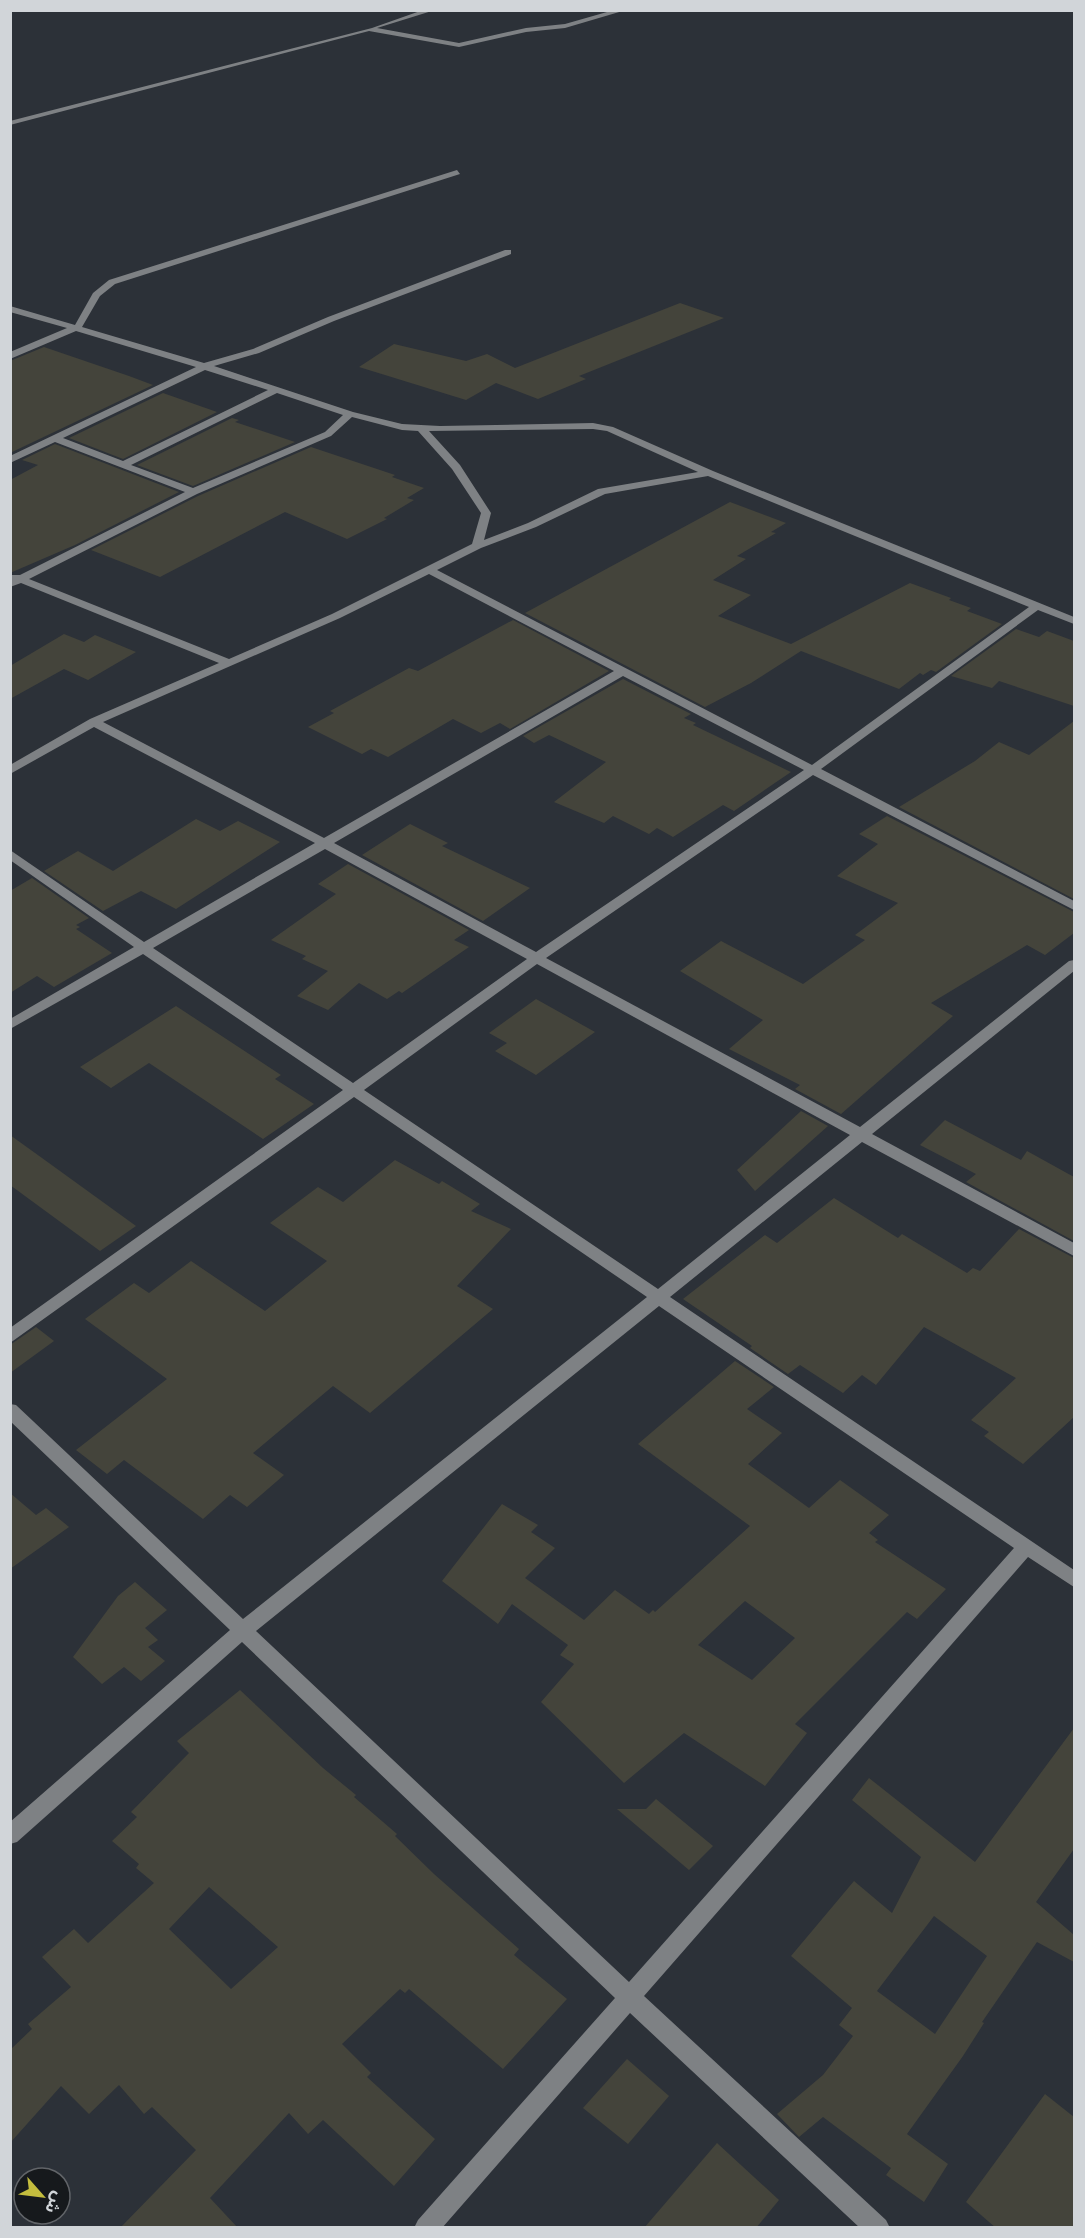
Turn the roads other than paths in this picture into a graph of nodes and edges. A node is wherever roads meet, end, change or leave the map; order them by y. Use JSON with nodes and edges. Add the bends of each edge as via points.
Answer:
{"nodes":[{"id":1,"x":432,"y":10,"type":"edge"},
{"id":2,"x":623,"y":10,"type":"edge"},
{"id":3,"x":369,"y":29,"type":"junction"},
{"id":4,"x":10,"y":123,"type":"edge"},
{"id":5,"x":457,"y":172,"type":"dead end"},
{"id":6,"x":508,"y":252,"type":"dead end"},
{"id":7,"x":10,"y":309,"type":"edge"},
{"id":8,"x":78,"y":327,"type":"junction"},
{"id":9,"x":10,"y":356,"type":"edge"},
{"id":10,"x":205,"y":366,"type":"junction"},
{"id":11,"x":278,"y":390,"type":"junction"},
{"id":12,"x":350,"y":414,"type":"junction"},
{"id":13,"x":420,"y":428,"type":"junction"},
{"id":14,"x":56,"y":439,"type":"junction"},
{"id":15,"x":10,"y":460,"type":"edge"},
{"id":16,"x":123,"y":465,"type":"junction"},
{"id":17,"x":709,"y":472,"type":"junction"},
{"id":18,"x":193,"y":492,"type":"junction"},
{"id":19,"x":477,"y":546,"type":"junction"},
{"id":20,"x":428,"y":569,"type":"junction"},
{"id":21,"x":16,"y":577,"type":"edge"},
{"id":22,"x":10,"y":584,"type":"edge"},
{"id":23,"x":1038,"y":606,"type":"junction"},
{"id":24,"x":1074,"y":621,"type":"edge"},
{"id":25,"x":230,"y":663,"type":"junction"},
{"id":26,"x":624,"y":670,"type":"junction"},
{"id":27,"x":94,"y":722,"type":"junction"},
{"id":28,"x":814,"y":769,"type":"junction"},
{"id":29,"x":10,"y":770,"type":"edge"},
{"id":30,"x":326,"y":844,"type":"junction"},
{"id":31,"x":10,"y":854,"type":"edge"},
{"id":32,"x":1074,"y":906,"type":"edge"},
{"id":33,"x":144,"y":948,"type":"junction"},
{"id":34,"x":537,"y":958,"type":"junction"},
{"id":35,"x":1074,"y":964,"type":"edge"},
{"id":36,"x":10,"y":1025,"type":"edge"},
{"id":37,"x":354,"y":1089,"type":"junction"},
{"id":38,"x":862,"y":1136,"type":"junction"},
{"id":39,"x":1074,"y":1250,"type":"edge"},
{"id":40,"x":662,"y":1297,"type":"junction"},
{"id":41,"x":10,"y":1337,"type":"edge"},
{"id":42,"x":10,"y":1410,"type":"edge"},
{"id":43,"x":1026,"y":1547,"type":"junction"},
{"id":44,"x":1074,"y":1579,"type":"edge"},
{"id":45,"x":243,"y":1630,"type":"junction"},
{"id":46,"x":10,"y":1835,"type":"edge"},
{"id":47,"x":629,"y":1997,"type":"junction"},
{"id":48,"x":426,"y":2228,"type":"edge"},
{"id":49,"x":878,"y":2228,"type":"edge"}],
"edges":[{"from":1,"to":3,"type":"street"},
{"from":2,"to":3,"type":"street","via":[[565,26],[459,45]]},
{"from":3,"to":4,"type":"street"},
{"from":5,"to":8,"type":"street","via":[[120,279],[100,290]]},
{"from":6,"to":10,"type":"street","via":[[256,351]]},
{"from":7,"to":8,"type":"street"},
{"from":8,"to":9,"type":"street"},
{"from":8,"to":10,"type":"street"},
{"from":10,"to":11,"type":"street"},
{"from":10,"to":14,"type":"street"},
{"from":11,"to":12,"type":"street"},
{"from":11,"to":16,"type":"street"},
{"from":12,"to":13,"type":"street"},
{"from":12,"to":18,"type":"street","via":[[328,434]]},
{"from":13,"to":17,"type":"street","via":[[593,426],[629,437]]},
{"from":13,"to":19,"type":"street","via":[[456,467],[486,513]]},
{"from":14,"to":15,"type":"street"},
{"from":14,"to":16,"type":"street"},
{"from":16,"to":18,"type":"street"},
{"from":17,"to":19,"type":"street","via":[[602,491]]},
{"from":17,"to":23,"type":"street"},
{"from":18,"to":21,"type":"street"},
{"from":19,"to":20,"type":"street"},
{"from":20,"to":25,"type":"street","via":[[336,616]]},
{"from":20,"to":26,"type":"street"},
{"from":21,"to":22,"type":"street"},
{"from":21,"to":25,"type":"street"},
{"from":23,"to":24,"type":"street"},
{"from":23,"to":28,"type":"street"},
{"from":25,"to":27,"type":"street"},
{"from":26,"to":28,"type":"street"},
{"from":26,"to":30,"type":"street"},
{"from":27,"to":29,"type":"street"},
{"from":27,"to":30,"type":"street"},
{"from":28,"to":32,"type":"street"},
{"from":28,"to":34,"type":"street"},
{"from":30,"to":33,"type":"street"},
{"from":30,"to":34,"type":"street"},
{"from":31,"to":33,"type":"street"},
{"from":33,"to":36,"type":"street"},
{"from":33,"to":37,"type":"street"},
{"from":34,"to":37,"type":"street"},
{"from":34,"to":38,"type":"street"},
{"from":35,"to":38,"type":"street"},
{"from":37,"to":40,"type":"street"},
{"from":37,"to":41,"type":"street"},
{"from":38,"to":39,"type":"street"},
{"from":38,"to":40,"type":"street"},
{"from":40,"to":43,"type":"street"},
{"from":40,"to":45,"type":"street"},
{"from":42,"to":45,"type":"street"},
{"from":43,"to":44,"type":"street"},
{"from":43,"to":47,"type":"street"},
{"from":45,"to":46,"type":"street"},
{"from":45,"to":47,"type":"street"},
{"from":47,"to":48,"type":"street"},
{"from":47,"to":49,"type":"street"}]}
